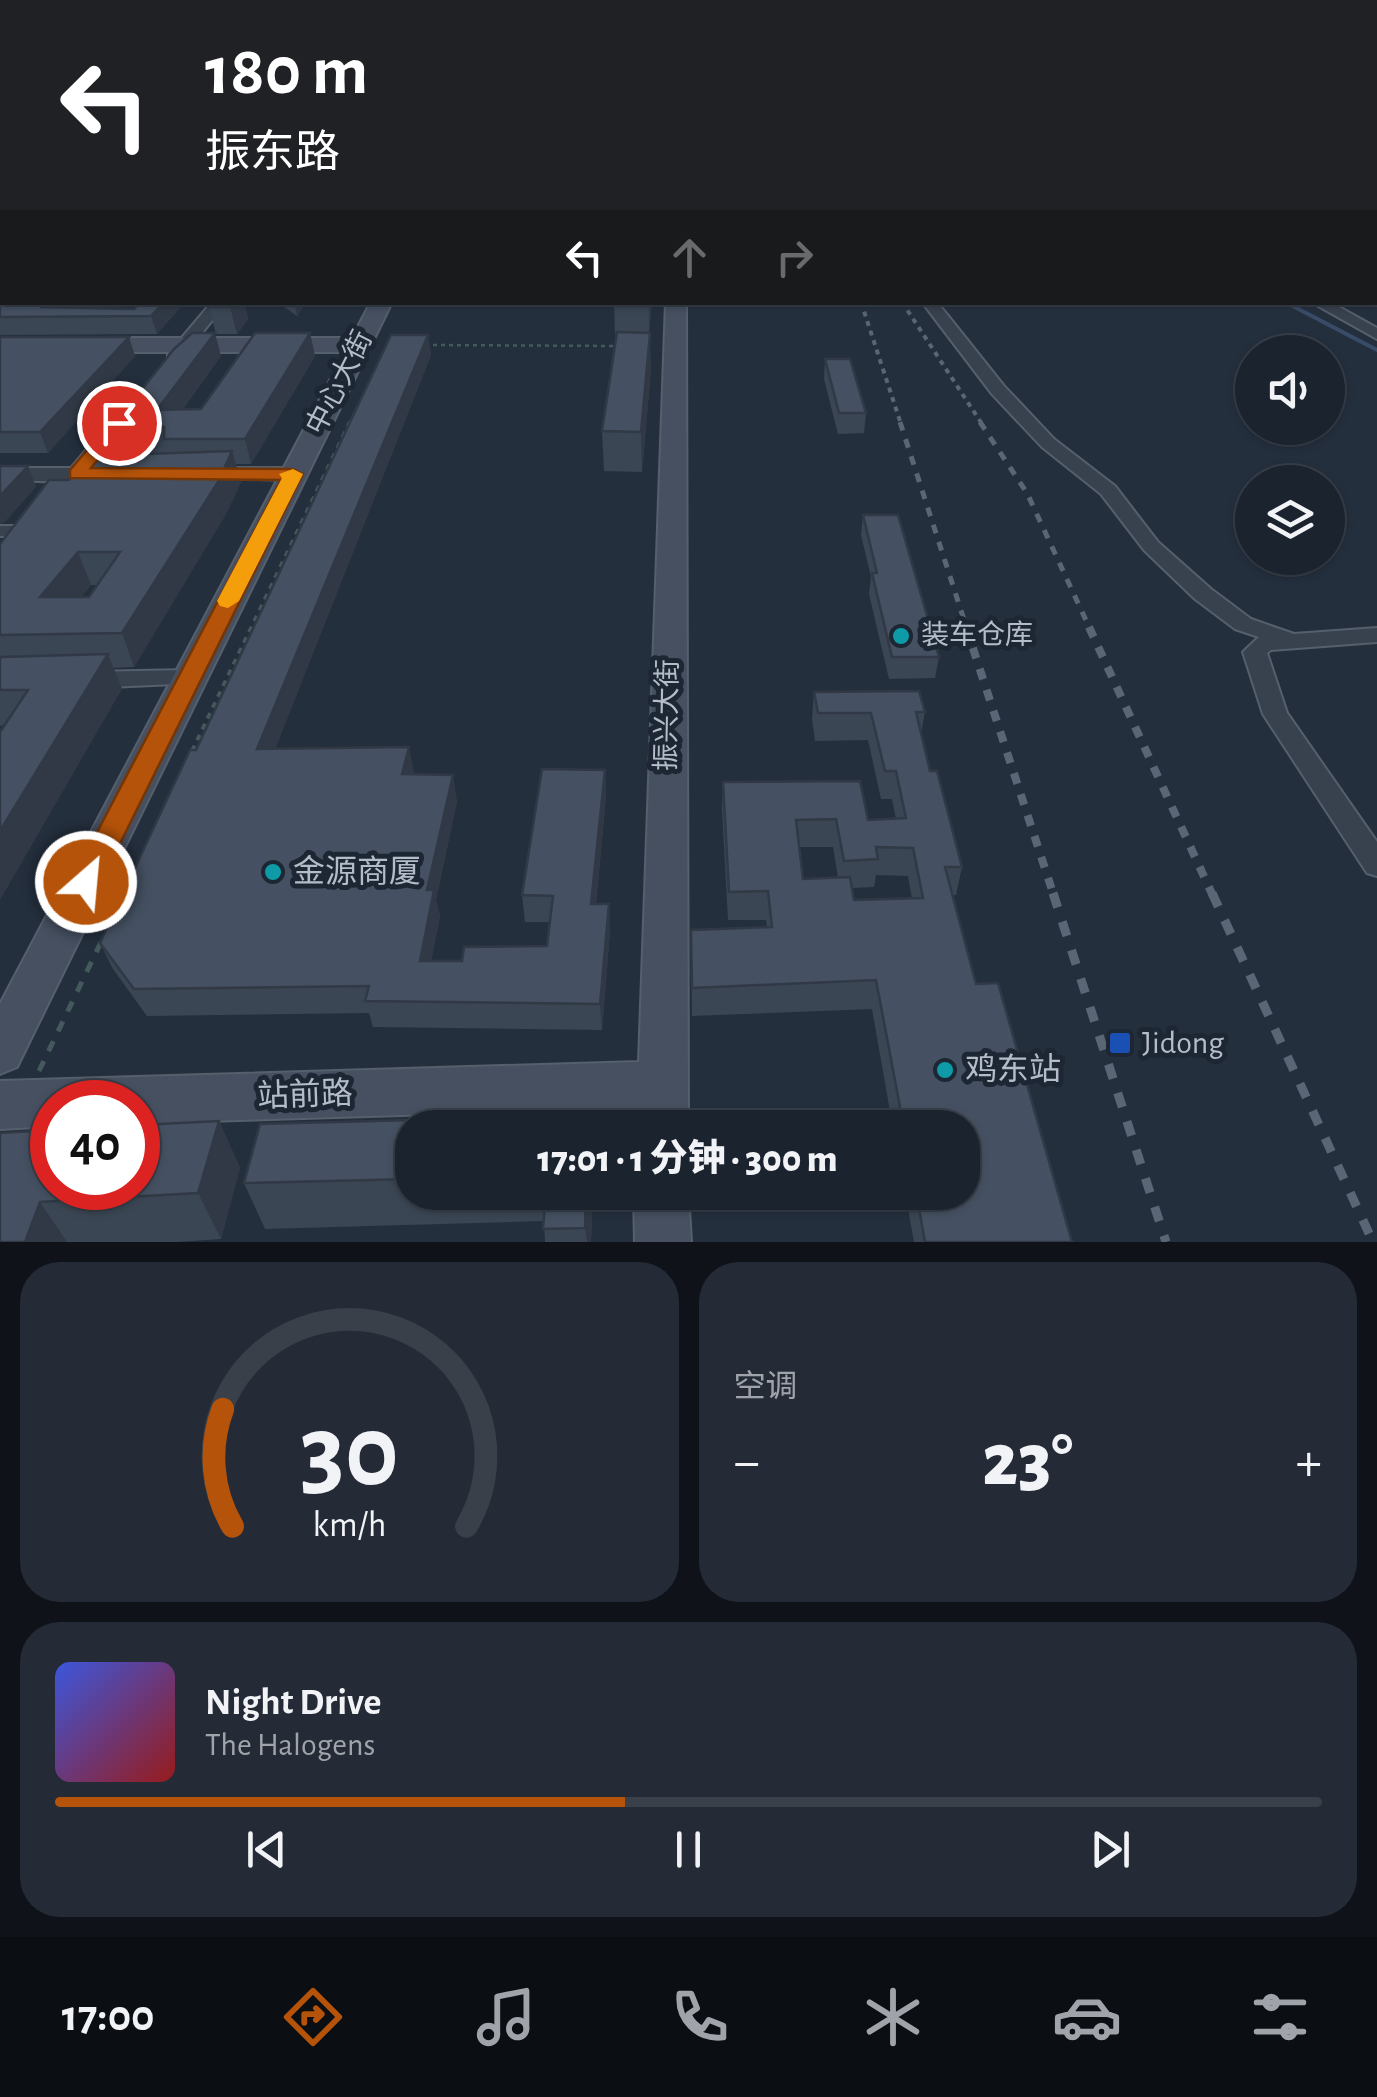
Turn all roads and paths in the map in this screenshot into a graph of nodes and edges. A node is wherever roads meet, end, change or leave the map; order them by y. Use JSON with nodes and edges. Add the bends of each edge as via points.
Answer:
{"nodes":[{"id":1,"x":217,"y":305,"type":"edge"},
{"id":2,"x":380,"y":305,"type":"edge"},
{"id":3,"x":676,"y":305,"type":"edge"},
{"id":4,"x":931,"y":305,"type":"edge"},
{"id":5,"x":1324,"y":305,"type":"edge"},
{"id":6,"x":1377,"y":334,"type":"edge"},
{"id":7,"x":360,"y":344,"type":"junction"},
{"id":8,"x":0,"y":345,"type":"edge"},
{"id":9,"x":184,"y":345,"type":"junction"},
{"id":10,"x":426,"y":345,"type":"edge"},
{"id":11,"x":675,"y":346,"type":"junction"},
{"id":12,"x":370,"y":380,"type":"edge"},
{"id":13,"x":0,"y":474,"type":"edge"},
{"id":14,"x":116,"y":474,"type":"edge"},
{"id":15,"x":195,"y":474,"type":"edge"},
{"id":16,"x":293,"y":474,"type":"junction"},
{"id":17,"x":71,"y":481,"type":"junction"},
{"id":18,"x":35,"y":524,"type":"joint"},
{"id":19,"x":0,"y":531,"type":"edge"},
{"id":20,"x":10,"y":555,"type":"edge"},
{"id":21,"x":1377,"y":635,"type":"edge"},
{"id":22,"x":1292,"y":641,"type":"junction"},
{"id":23,"x":189,"y":678,"type":"junction"},
{"id":24,"x":57,"y":680,"type":"edge"},
{"id":25,"x":192,"y":751,"type":"edge"},
{"id":26,"x":1377,"y":865,"type":"edge"},
{"id":27,"x":108,"y":927,"type":"edge"},
{"id":28,"x":0,"y":1052,"type":"edge"},
{"id":29,"x":46,"y":1080,"type":"edge"},
{"id":30,"x":160,"y":1104,"type":"edge"},
{"id":31,"x":662,"y":1106,"type":"edge"},
{"id":32,"x":662,"y":1210,"type":"edge"},
{"id":33,"x":663,"y":1242,"type":"edge"}],
"edges":[{"from":1,"to":9,"type":"street"},
{"from":2,"to":7,"type":"street","name":"中心大街"},
{"from":3,"to":11,"type":"street","name":"振兴大街"},
{"from":4,"to":22,"type":"street","via":[[998,390],[1048,443],[1108,490],[1150,546],[1242,624]]},
{"from":5,"to":6,"type":"street"},
{"from":7,"to":9,"type":"street"},
{"from":7,"to":16,"type":"street","name":"中心大街"},
{"from":8,"to":9,"type":"street"},
{"from":9,"to":17,"type":"street"},
{"from":10,"to":11,"type":"path"},
{"from":11,"to":31,"type":"street","name":"振兴大街"},
{"from":12,"to":25,"type":"path"},
{"from":13,"to":17,"type":"street"},
{"from":14,"to":17,"type":"street"},
{"from":15,"to":16,"type":"street"},
{"from":16,"to":23,"type":"street","name":"中心大街"},
{"from":18,"to":19,"type":"lane"},
{"from":18,"to":20,"type":"street"},
{"from":21,"to":22,"type":"street"},
{"from":22,"to":26,"type":"street","via":[[1264,643],[1255,652],[1275,714]]},
{"from":23,"to":24,"type":"street"},
{"from":23,"to":28,"type":"street","name":"中心大街"},
{"from":27,"to":29,"type":"path"},
{"from":30,"to":31,"type":"street","name":"站前路"},
{"from":32,"to":33,"type":"street"}]}
